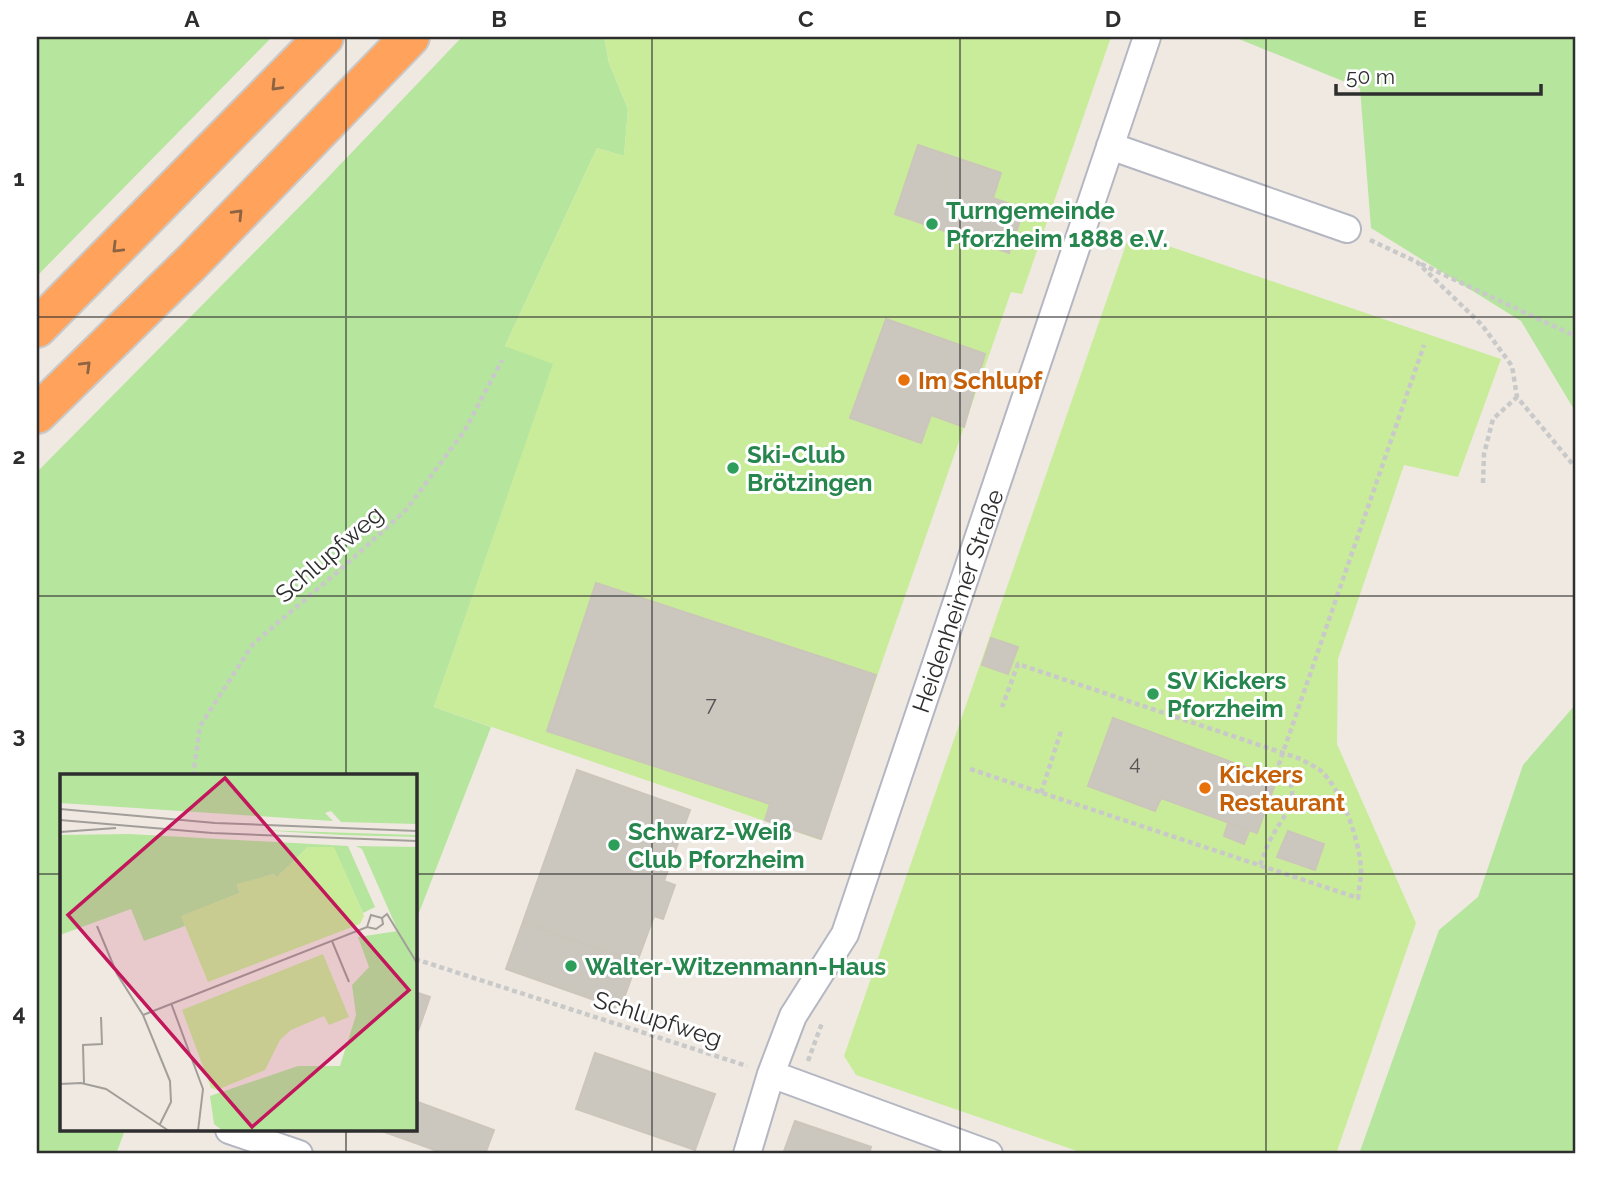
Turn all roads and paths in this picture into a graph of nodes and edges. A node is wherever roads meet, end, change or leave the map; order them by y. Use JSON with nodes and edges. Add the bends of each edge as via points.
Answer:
{"nodes":[{"id":1,"x":324,"y":37,"type":"edge"},
{"id":2,"x":410,"y":37,"type":"edge"},
{"id":3,"x":1147,"y":37,"type":"edge"},
{"id":4,"x":1110,"y":146,"type":"junction"},
{"id":5,"x":1347,"y":229,"type":"joint"},
{"id":6,"x":1417,"y":262,"type":"junction"},
{"id":7,"x":37,"y":328,"type":"edge"},
{"id":8,"x":1575,"y":336,"type":"edge"},
{"id":9,"x":1424,"y":345,"type":"dead end"},
{"id":10,"x":502,"y":360,"type":"dead end"},
{"id":11,"x":1517,"y":397,"type":"junction"},
{"id":12,"x":37,"y":414,"type":"edge"},
{"id":13,"x":1575,"y":467,"type":"edge"},
{"id":14,"x":1483,"y":483,"type":"dead end"},
{"id":15,"x":1002,"y":707,"type":"dead end"},
{"id":16,"x":1062,"y":728,"type":"dead end"},
{"id":17,"x":1282,"y":754,"type":"junction"},
{"id":18,"x":970,"y":769,"type":"dead end"},
{"id":19,"x":193,"y":774,"type":"edge"},
{"id":20,"x":1041,"y":793,"type":"junction"},
{"id":21,"x":1261,"y":865,"type":"junction"},
{"id":22,"x":416,"y":959,"type":"edge"},
{"id":23,"x":771,"y":1074,"type":"junction"},
{"id":24,"x":235,"y":1132,"type":"edge"},
{"id":25,"x":299,"y":1154,"type":"edge"},
{"id":26,"x":747,"y":1154,"type":"edge"},
{"id":27,"x":989,"y":1154,"type":"edge"}],
"edges":[{"from":1,"to":7,"type":"highway","one_way":true},
{"from":12,"to":2,"type":"highway","one_way":true},
{"from":3,"to":4,"type":"street","name":"Heidenheimer Straße"},
{"from":4,"to":5,"type":"street"},
{"from":4,"to":23,"type":"street","name":"Heidenheimer Straße","via":[[845,934],[793,1016]]},
{"from":5,"to":6,"type":"path"},
{"from":6,"to":8,"type":"path"},
{"from":6,"to":11,"type":"path","via":[[1482,325],[1512,366]]},
{"from":9,"to":17,"type":"path"},
{"from":10,"to":19,"type":"path","name":"Schlupfweg","via":[[465,430],[406,510],[253,644],[200,726]]},
{"from":11,"to":13,"type":"path"},
{"from":11,"to":14,"type":"path","via":[[1493,419]]},
{"from":15,"to":17,"type":"path","via":[[1018,664]]},
{"from":16,"to":20,"type":"path"},
{"from":17,"to":21,"type":"path","via":[[1279,764],[1289,778],[1292,801]]},
{"from":17,"to":21,"type":"path","via":[[1321,771],[1338,796],[1358,846],[1358,898]]},
{"from":18,"to":20,"type":"path"},
{"from":20,"to":21,"type":"path"},
{"from":22,"to":23,"type":"path","name":"Schlupfweg"},
{"from":23,"to":26,"type":"street","name":"Heidenheimer Straße"},
{"from":23,"to":27,"type":"street"},
{"from":24,"to":25,"type":"street"}]}
